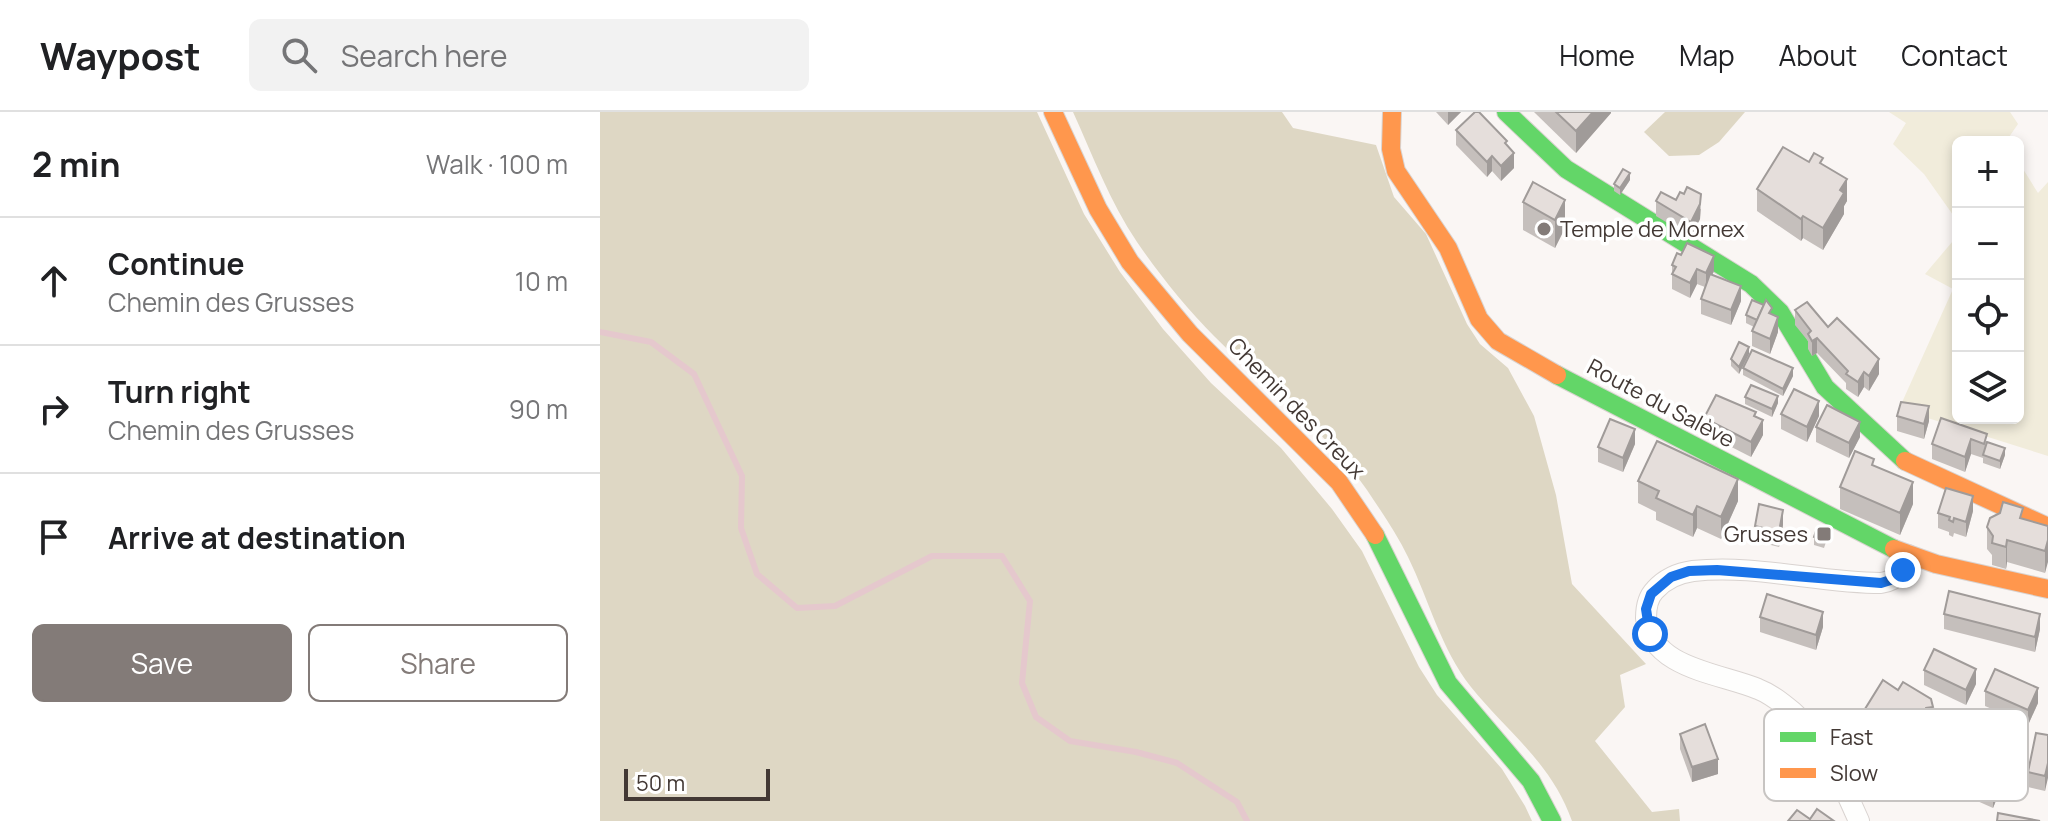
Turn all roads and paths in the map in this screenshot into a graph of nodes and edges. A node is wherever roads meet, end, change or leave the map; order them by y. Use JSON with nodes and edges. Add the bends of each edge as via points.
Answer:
{"nodes":[{"id":1,"x":1053,"y":112,"type":"edge"},
{"id":2,"x":1392,"y":112,"type":"edge"},
{"id":3,"x":1506,"y":112,"type":"edge"},
{"id":4,"x":2048,"y":527,"type":"edge"},
{"id":5,"x":1908,"y":555,"type":"junction"},
{"id":6,"x":2048,"y":589,"type":"edge"},
{"id":7,"x":1789,"y":709,"type":"edge"},
{"id":8,"x":1849,"y":801,"type":"edge"},
{"id":9,"x":1552,"y":821,"type":"edge"},
{"id":10,"x":1859,"y":821,"type":"edge"}],
"edges":[{"from":1,"to":9,"type":"street","name":"Chemin des Creux","via":[[1098,209],[1130,262],[1190,334],[1339,482],[1378,540],[1448,683],[1522,769]]},
{"from":2,"to":5,"type":"street","name":"Route du Salève","via":[[1396,171],[1448,248],[1479,319],[1498,341],[1838,524]]},
{"from":3,"to":4,"type":"street","via":[[1566,169],[1751,284],[1780,312],[1825,387],[1907,463]]},
{"from":5,"to":6,"type":"street","name":"Route du Salève"},
{"from":5,"to":7,"type":"street","via":[[1901,575],[1881,583],[1689,571],[1651,594],[1646,609],[1650,634],[1667,655],[1762,690]]},
{"from":8,"to":10,"type":"street"}]}
